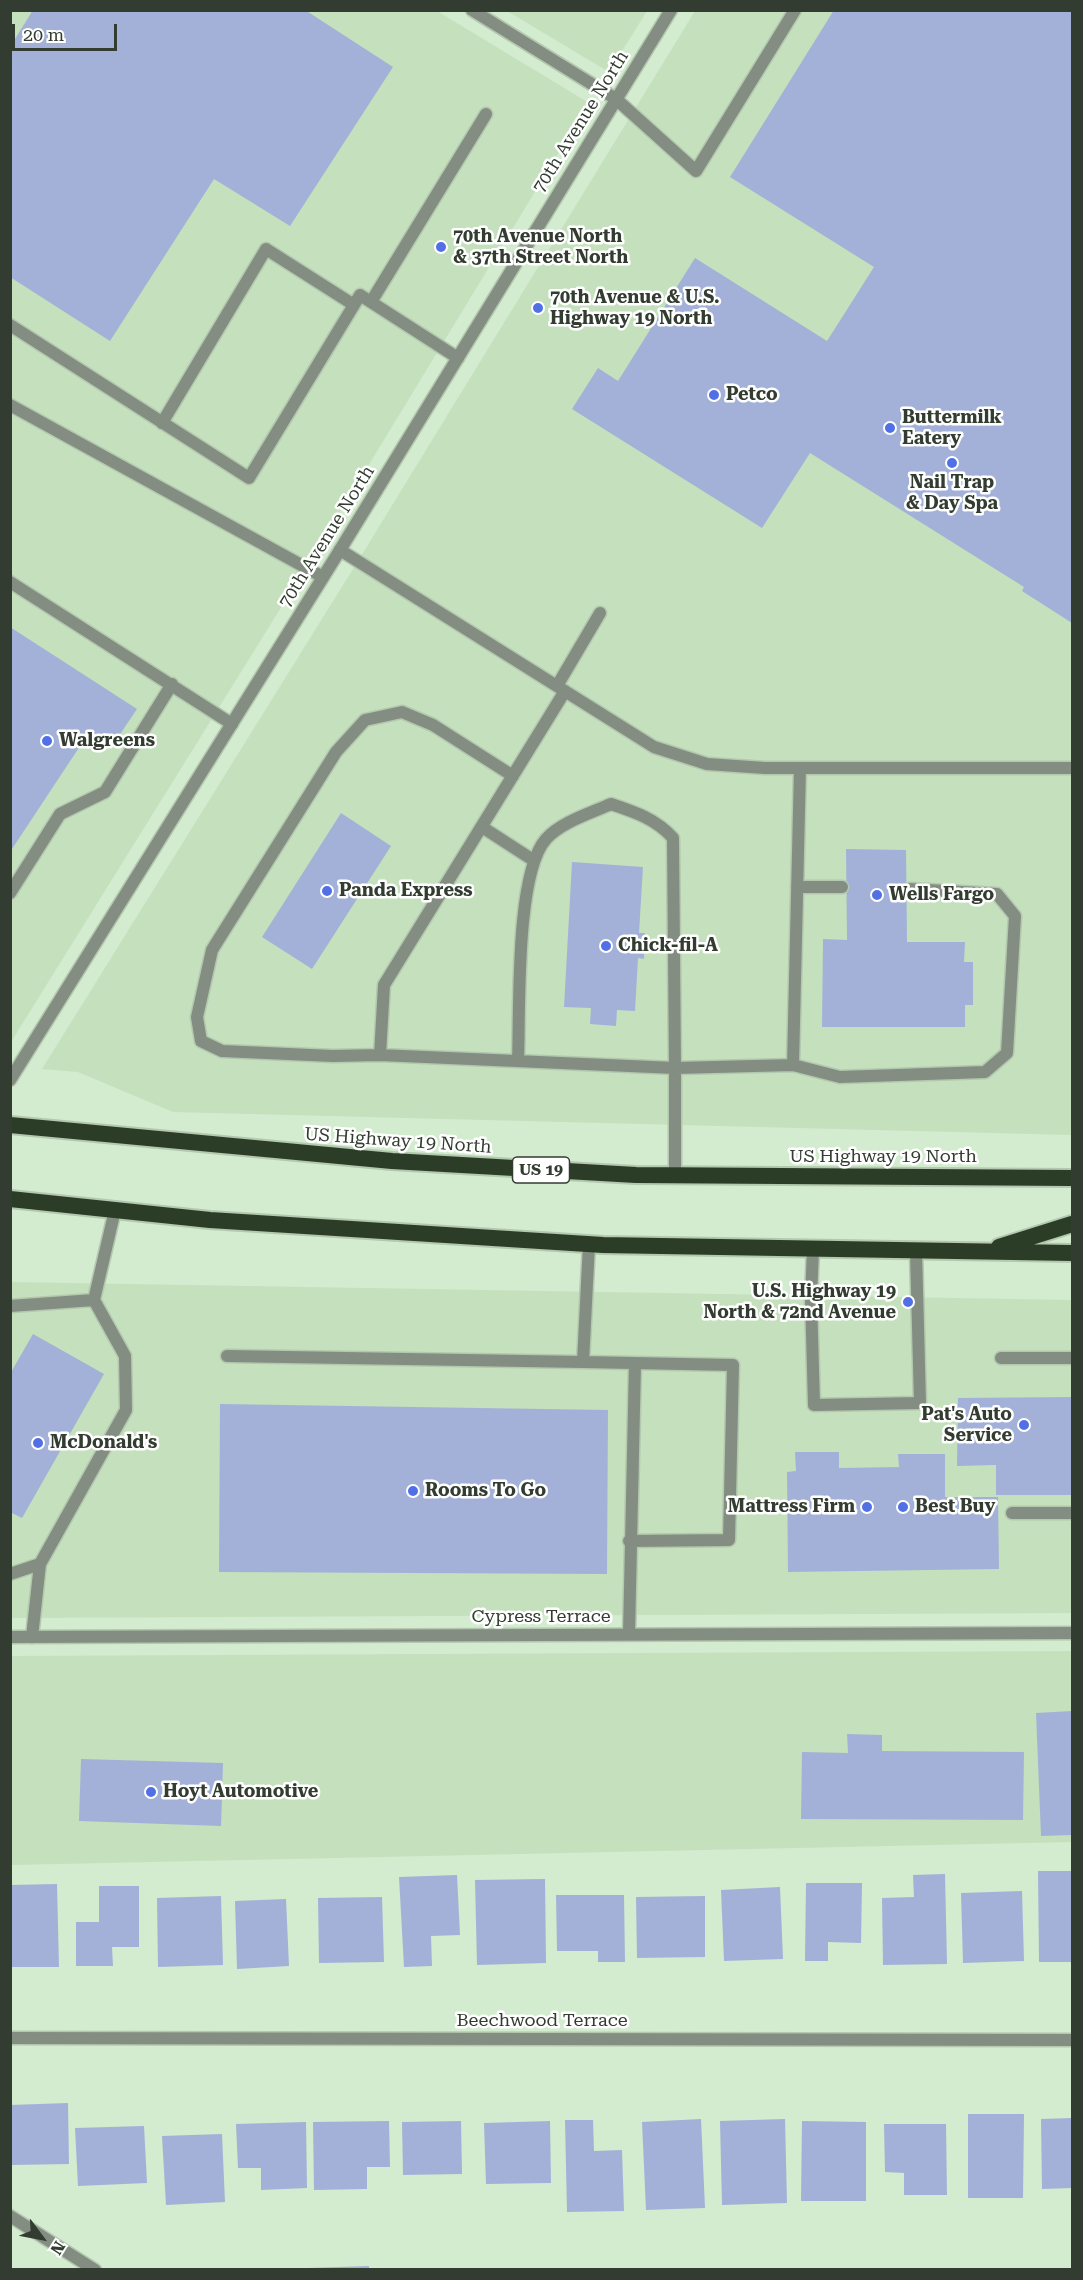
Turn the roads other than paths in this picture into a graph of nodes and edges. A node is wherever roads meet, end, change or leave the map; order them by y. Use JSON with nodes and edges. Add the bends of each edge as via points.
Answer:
{"nodes":[{"id":1,"x":472,"y":10,"type":"edge"},
{"id":2,"x":671,"y":10,"type":"edge"},
{"id":3,"x":795,"y":10,"type":"edge"},
{"id":4,"x":616,"y":99,"type":"junction"},
{"id":5,"x":486,"y":114,"type":"dead end"},
{"id":6,"x":371,"y":302,"type":"junction"},
{"id":7,"x":354,"y":305,"type":"junction"},
{"id":8,"x":10,"y":325,"type":"edge"},
{"id":9,"x":458,"y":358,"type":"junction"},
{"id":10,"x":10,"y":405,"type":"edge"},
{"id":11,"x":162,"y":423,"type":"junction"},
{"id":12,"x":340,"y":550,"type":"junction"},
{"id":13,"x":323,"y":577,"type":"junction"},
{"id":14,"x":10,"y":582,"type":"edge"},
{"id":15,"x":600,"y":613,"type":"dead end"},
{"id":16,"x":172,"y":684,"type":"junction"},
{"id":17,"x":561,"y":689,"type":"junction"},
{"id":18,"x":232,"y":724,"type":"junction"},
{"id":19,"x":800,"y":768,"type":"junction"},
{"id":20,"x":1072,"y":768,"type":"edge"},
{"id":21,"x":513,"y":776,"type":"junction"},
{"id":22,"x":482,"y":826,"type":"junction"},
{"id":23,"x":533,"y":860,"type":"junction"},
{"id":24,"x":797,"y":887,"type":"junction"},
{"id":25,"x":842,"y":887,"type":"dead end"},
{"id":26,"x":910,"y":890,"type":"dead end"},
{"id":27,"x":10,"y":893,"type":"edge"},
{"id":28,"x":380,"y":1055,"type":"junction"},
{"id":29,"x":518,"y":1061,"type":"junction"},
{"id":30,"x":793,"y":1065,"type":"junction"},
{"id":31,"x":675,"y":1068,"type":"junction"},
{"id":32,"x":10,"y":1080,"type":"edge"},
{"id":33,"x":10,"y":1125,"type":"edge"},
{"id":34,"x":675,"y":1175,"type":"junction"},
{"id":35,"x":1072,"y":1178,"type":"edge"},
{"id":36,"x":10,"y":1198,"type":"edge"},
{"id":37,"x":115,"y":1210,"type":"junction"},
{"id":38,"x":1072,"y":1224,"type":"edge"},
{"id":39,"x":589,"y":1244,"type":"junction"},
{"id":40,"x":813,"y":1249,"type":"junction"},
{"id":41,"x":916,"y":1251,"type":"junction"},
{"id":42,"x":984,"y":1252,"type":"junction"},
{"id":43,"x":1072,"y":1253,"type":"edge"},
{"id":44,"x":94,"y":1300,"type":"junction"},
{"id":45,"x":10,"y":1306,"type":"edge"},
{"id":46,"x":227,"y":1356,"type":"dead end"},
{"id":47,"x":1072,"y":1358,"type":"edge"},
{"id":48,"x":1001,"y":1359,"type":"dead end"},
{"id":49,"x":583,"y":1362,"type":"junction"},
{"id":50,"x":635,"y":1364,"type":"junction"},
{"id":51,"x":1012,"y":1513,"type":"dead end"},
{"id":52,"x":1072,"y":1513,"type":"edge"},
{"id":53,"x":629,"y":1541,"type":"junction"},
{"id":54,"x":40,"y":1564,"type":"junction"},
{"id":55,"x":10,"y":1574,"type":"edge"},
{"id":56,"x":1072,"y":1633,"type":"edge"},
{"id":57,"x":629,"y":1634,"type":"junction"},
{"id":58,"x":10,"y":1637,"type":"edge"},
{"id":59,"x":32,"y":1637,"type":"junction"},
{"id":60,"x":10,"y":2038,"type":"edge"},
{"id":61,"x":1072,"y":2040,"type":"edge"},
{"id":62,"x":10,"y":2216,"type":"edge"},
{"id":63,"x":95,"y":2270,"type":"edge"}],
"edges":[{"from":1,"to":4,"type":"street"},
{"from":2,"to":4,"type":"street","name":"70th Avenue North"},
{"from":3,"to":4,"type":"street","via":[[696,171]]},
{"from":4,"to":9,"type":"street","name":"70th Avenue North"},
{"from":5,"to":6,"type":"street"},
{"from":6,"to":7,"type":"street","via":[[360,295]]},
{"from":6,"to":9,"type":"street"},
{"from":7,"to":11,"type":"street","via":[[249,478]]},
{"from":7,"to":11,"type":"street","via":[[266,249]]},
{"from":8,"to":11,"type":"street"},
{"from":9,"to":12,"type":"street","name":"70th Avenue North"},
{"from":10,"to":13,"type":"street"},
{"from":12,"to":13,"type":"street","name":"70th Avenue North"},
{"from":12,"to":17,"type":"street"},
{"from":13,"to":18,"type":"street","name":"70th Avenue North"},
{"from":14,"to":16,"type":"street"},
{"from":15,"to":17,"type":"street"},
{"from":16,"to":18,"type":"street"},
{"from":16,"to":27,"type":"street","via":[[105,792],[60,814]]},
{"from":17,"to":19,"type":"street","via":[[654,747],[719,765]]},
{"from":17,"to":21,"type":"street"},
{"from":18,"to":32,"type":"street","name":"70th Avenue North"},
{"from":19,"to":20,"type":"street"},
{"from":19,"to":24,"type":"street"},
{"from":21,"to":22,"type":"street"},
{"from":21,"to":28,"type":"street","via":[[433,725],[402,712],[365,720],[336,752],[212,950],[197,1017],[201,1041],[222,1051]]},
{"from":22,"to":23,"type":"street"},
{"from":22,"to":28,"type":"street","via":[[384,986]]},
{"from":23,"to":29,"type":"street","via":[[522,930]]},
{"from":23,"to":31,"type":"street","via":[[547,838],[611,804],[644,816],[673,838]]},
{"from":24,"to":25,"type":"street"},
{"from":24,"to":30,"type":"street"},
{"from":26,"to":30,"type":"street","via":[[997,894],[1015,916],[1007,1053],[985,1072],[840,1077]]},
{"from":28,"to":29,"type":"street"},
{"from":29,"to":31,"type":"street"},
{"from":30,"to":31,"type":"street"},
{"from":31,"to":34,"type":"street"},
{"from":33,"to":34,"type":"highway","name":"US Highway 19 North","number":"US 19","via":[[392,1161]]},
{"from":34,"to":35,"type":"highway","name":"US Highway 19 North","number":"US 19"},
{"from":36,"to":37,"type":"highway"},
{"from":37,"to":39,"type":"highway","via":[[400,1234]]},
{"from":37,"to":44,"type":"street"},
{"from":38,"to":42,"type":"highway"},
{"from":39,"to":40,"type":"highway"},
{"from":39,"to":49,"type":"street"},
{"from":40,"to":41,"type":"highway"},
{"from":40,"to":41,"type":"street","via":[[814,1405],[920,1402]]},
{"from":41,"to":42,"type":"highway"},
{"from":42,"to":43,"type":"highway"},
{"from":44,"to":45,"type":"street"},
{"from":44,"to":54,"type":"street","via":[[125,1356],[126,1410]]},
{"from":46,"to":49,"type":"street"},
{"from":47,"to":48,"type":"street"},
{"from":49,"to":50,"type":"street"},
{"from":50,"to":53,"type":"street"},
{"from":50,"to":53,"type":"street","via":[[733,1365],[729,1540]]},
{"from":51,"to":52,"type":"street"},
{"from":53,"to":57,"type":"street"},
{"from":54,"to":55,"type":"street"},
{"from":54,"to":59,"type":"street"},
{"from":56,"to":57,"type":"street","name":"Cypress Terrace"},
{"from":57,"to":59,"type":"street","name":"Cypress Terrace"},
{"from":58,"to":59,"type":"street","name":"Cypress Terrace"},
{"from":60,"to":61,"type":"street","name":"Beechwood Terrace"},
{"from":62,"to":63,"type":"street"}]}
